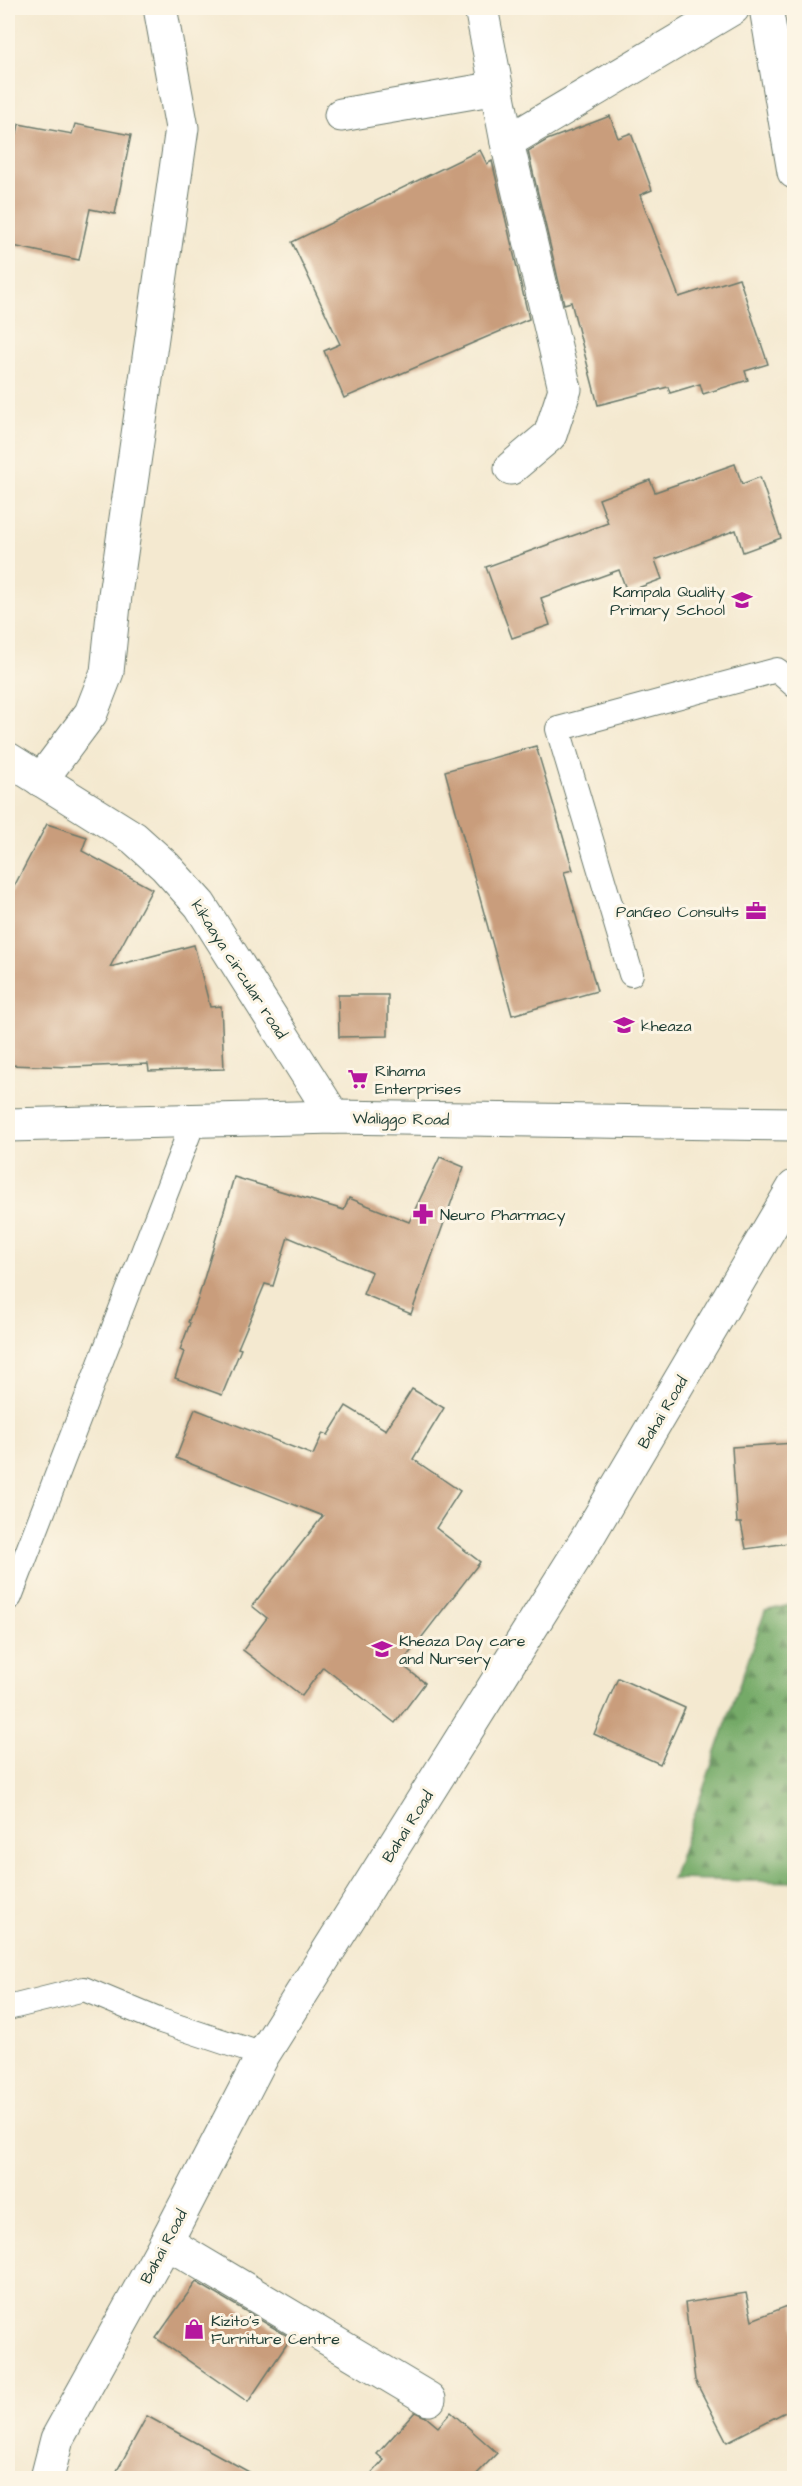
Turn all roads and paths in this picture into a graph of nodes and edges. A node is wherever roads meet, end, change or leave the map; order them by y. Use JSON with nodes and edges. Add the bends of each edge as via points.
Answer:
{"nodes":[{"id":1,"x":481,"y":8,"type":"edge"},
{"id":2,"x":733,"y":8,"type":"edge"},
{"id":3,"x":766,"y":8,"type":"edge"},
{"id":4,"x":161,"y":13,"type":"dead end"},
{"id":5,"x":497,"y":88,"type":"junction"},
{"id":6,"x":341,"y":115,"type":"dead end"},
{"id":7,"x":507,"y":141,"type":"junction"},
{"id":8,"x":795,"y":172,"type":"edge"},
{"id":9,"x":511,"y":468,"type":"dead end"},
{"id":10,"x":795,"y":685,"type":"edge"},
{"id":11,"x":8,"y":759,"type":"edge"},
{"id":12,"x":41,"y":780,"type":"junction"},
{"id":13,"x":631,"y":975,"type":"dead end"},
{"id":14,"x":334,"y":1117,"type":"junction"},
{"id":15,"x":194,"y":1120,"type":"junction"},
{"id":16,"x":795,"y":1124,"type":"edge"},
{"id":17,"x":8,"y":1125,"type":"edge"},
{"id":18,"x":795,"y":1187,"type":"edge"},
{"id":19,"x":10,"y":1597,"type":"dead end"},
{"id":20,"x":8,"y":2008,"type":"edge"},
{"id":21,"x":264,"y":2055,"type":"junction"},
{"id":22,"x":166,"y":2242,"type":"junction"},
{"id":23,"x":429,"y":2399,"type":"dead end"},
{"id":24,"x":47,"y":2478,"type":"edge"}],
"edges":[{"from":1,"to":5,"type":"street"},
{"from":2,"to":7,"type":"street"},
{"from":3,"to":8,"type":"street"},
{"from":4,"to":12,"type":"street","via":[[182,128],[107,672],[91,713]]},
{"from":5,"to":6,"type":"street"},
{"from":5,"to":7,"type":"street"},
{"from":7,"to":9,"type":"street","via":[[565,389],[550,435]]},
{"from":10,"to":13,"type":"lane","via":[[777,670],[558,729]]},
{"from":11,"to":12,"type":"street","name":"kikaaya circular road"},
{"from":12,"to":14,"type":"street","name":"kikaaya circular road","via":[[134,838],[200,905]]},
{"from":14,"to":15,"type":"street","name":"Waliggo Road"},
{"from":14,"to":16,"type":"street","name":"Waliggo Road"},
{"from":15,"to":17,"type":"street","name":"Waliggo Road"},
{"from":15,"to":19,"type":"lane"},
{"from":18,"to":21,"type":"street","name":"Bahai Road","via":[[586,1540]]},
{"from":20,"to":21,"type":"lane","via":[[84,1989],[158,2020]]},
{"from":21,"to":22,"type":"street","name":"Bahai Road"},
{"from":22,"to":23,"type":"street"},
{"from":22,"to":24,"type":"street","name":"Bahai Road","via":[[57,2439]]}]}
